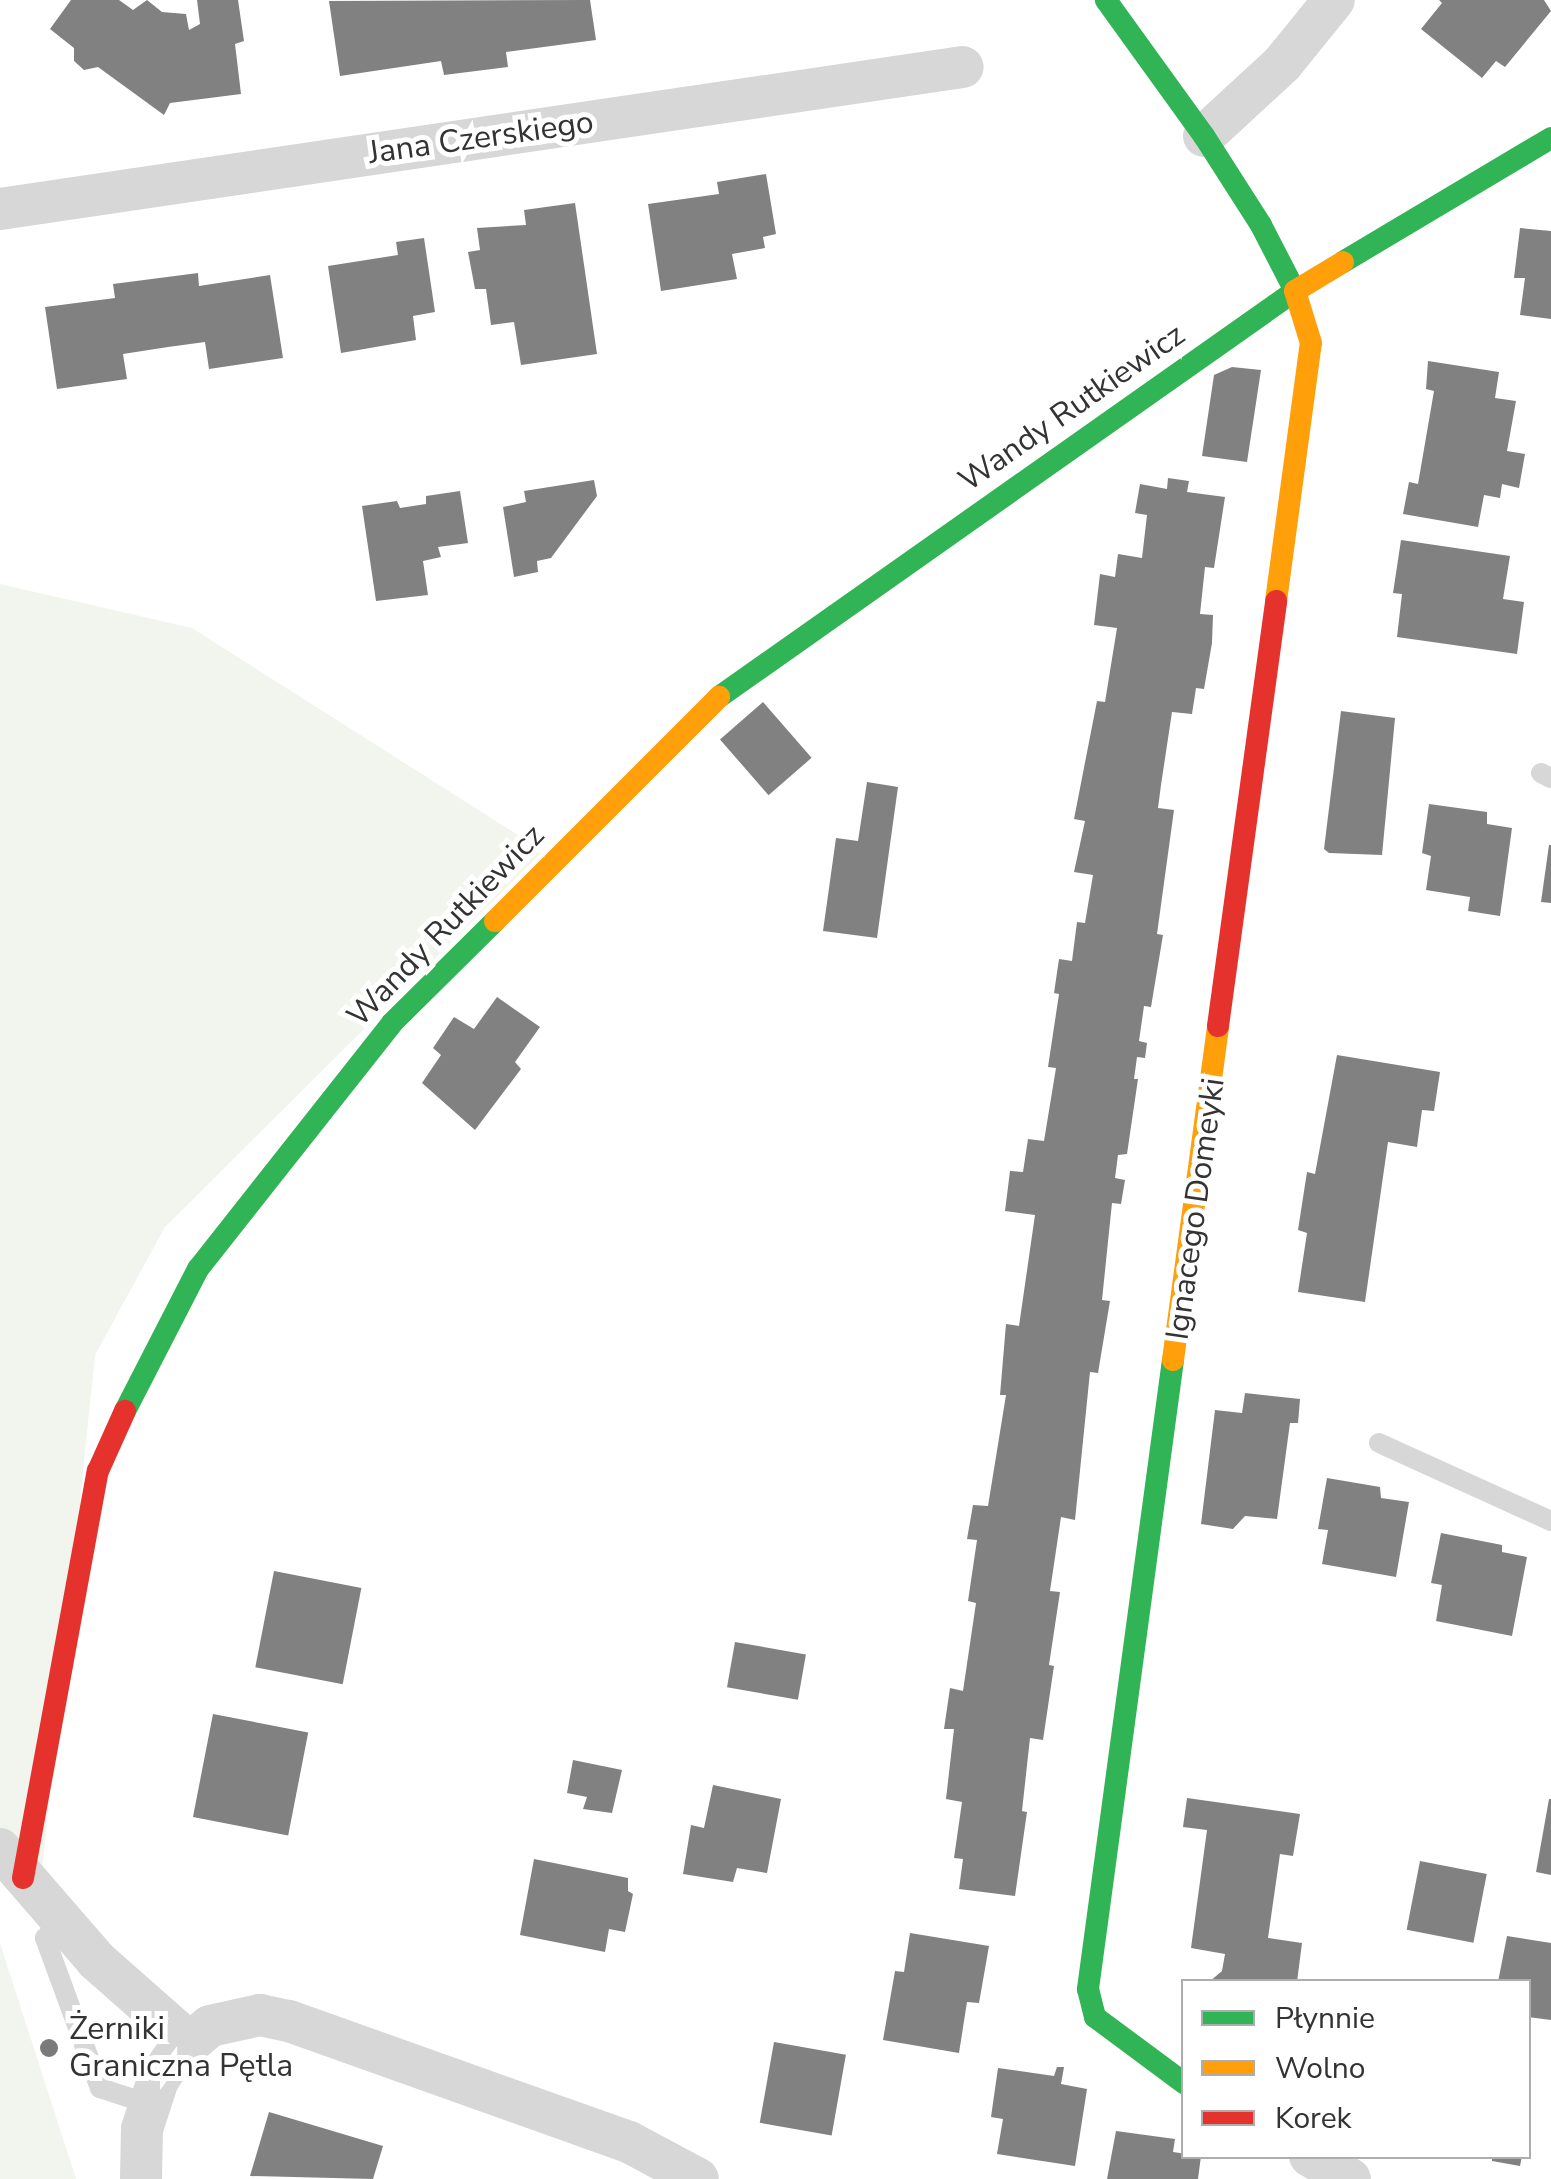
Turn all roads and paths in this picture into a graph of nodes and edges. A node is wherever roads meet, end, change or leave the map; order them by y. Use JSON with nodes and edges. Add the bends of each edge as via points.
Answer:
{"nodes":[{"id":1,"x":1106,"y":0,"type":"edge"},
{"id":2,"x":1334,"y":0,"type":"edge"},
{"id":3,"x":962,"y":67,"type":"dead end"},
{"id":4,"x":1204,"y":136,"type":"junction"},
{"id":5,"x":1551,"y":138,"type":"edge"},
{"id":6,"x":0,"y":208,"type":"edge"},
{"id":7,"x":1296,"y":291,"type":"junction"},
{"id":8,"x":1379,"y":1443,"type":"dead end"},
{"id":9,"x":1551,"y":1520,"type":"edge"},
{"id":10,"x":12,"y":1864,"type":"edge"},
{"id":11,"x":60,"y":1921,"type":"junction"},
{"id":12,"x":189,"y":2042,"type":"junction"},
{"id":13,"x":1181,"y":2081,"type":"edge"},
{"id":14,"x":148,"y":2104,"type":"junction"},
{"id":15,"x":1315,"y":2159,"type":"edge"},
{"id":16,"x":142,"y":2179,"type":"edge"},
{"id":17,"x":698,"y":2179,"type":"edge"},
{"id":18,"x":1350,"y":2179,"type":"edge"}],
"edges":[{"from":1,"to":4,"type":"street","name":"Ignacego Domeyki"},
{"from":2,"to":4,"type":"street","via":[[1282,64]]},
{"from":3,"to":6,"type":"street","name":"Jana Czerskiego"},
{"from":4,"to":7,"type":"street","name":"Ignacego Domeyki"},
{"from":5,"to":7,"type":"street"},
{"from":7,"to":10,"type":"street","name":"Wandy Rutkiewicz","via":[[726,691],[392,1022],[198,1268],[151,1352],[98,1471]]},
{"from":7,"to":13,"type":"street","name":"Ignacego Domeyki","via":[[1311,343],[1088,1990],[1095,2018]]},
{"from":8,"to":9,"type":"lane"},
{"from":10,"to":11,"type":"street"},
{"from":11,"to":12,"type":"street"},
{"from":11,"to":14,"type":"lane","via":[[45,1938],[100,2088]]},
{"from":12,"to":14,"type":"street","via":[[165,2069]]},
{"from":12,"to":17,"type":"street","via":[[234,2018],[289,2021],[629,2142]]},
{"from":14,"to":16,"type":"street"},
{"from":15,"to":18,"type":"street"}]}
